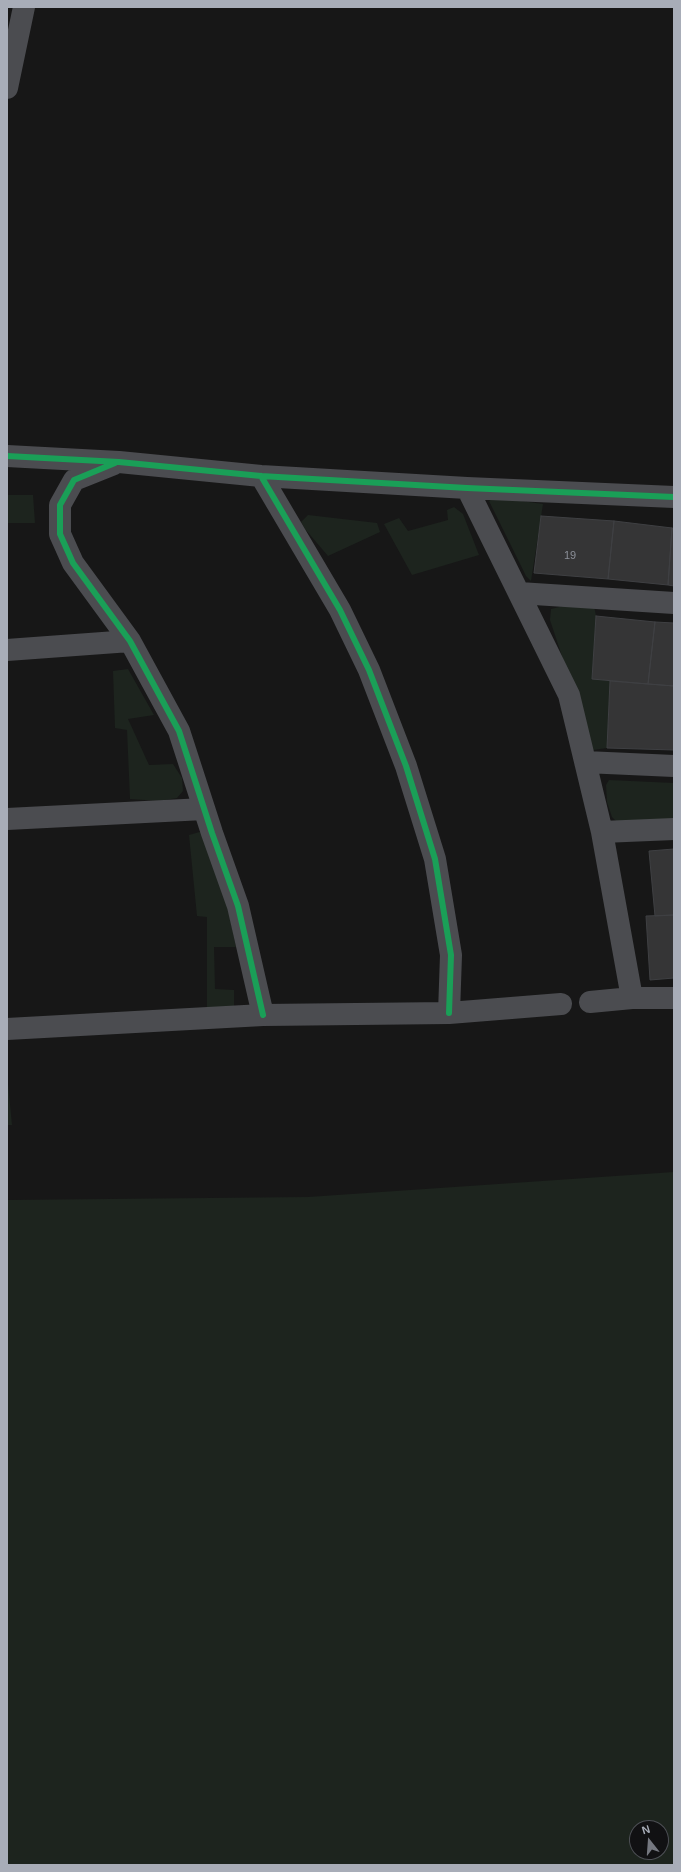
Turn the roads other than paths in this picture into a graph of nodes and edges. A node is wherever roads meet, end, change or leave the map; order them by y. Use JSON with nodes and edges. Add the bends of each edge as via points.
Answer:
{"nodes":[{"id":1,"x":24,"y":7,"type":"edge"},
{"id":2,"x":7,"y":88,"type":"edge"},
{"id":3,"x":7,"y":456,"type":"edge"},
{"id":4,"x":119,"y":462,"type":"junction"},
{"id":5,"x":261,"y":476,"type":"junction"},
{"id":6,"x":467,"y":488,"type":"junction"},
{"id":7,"x":674,"y":497,"type":"edge"},
{"id":8,"x":519,"y":593,"type":"junction"},
{"id":9,"x":674,"y":603,"type":"edge"},
{"id":10,"x":130,"y":641,"type":"junction"},
{"id":11,"x":7,"y":650,"type":"edge"},
{"id":12,"x":585,"y":762,"type":"junction"},
{"id":13,"x":674,"y":766,"type":"edge"},
{"id":14,"x":204,"y":809,"type":"junction"},
{"id":15,"x":7,"y":819,"type":"edge"},
{"id":16,"x":674,"y":829,"type":"edge"},
{"id":17,"x":602,"y":832,"type":"junction"},
{"id":18,"x":632,"y":998,"type":"junction"},
{"id":19,"x":674,"y":998,"type":"edge"},
{"id":20,"x":590,"y":1002,"type":"dead end"},
{"id":21,"x":561,"y":1004,"type":"dead end"},
{"id":22,"x":449,"y":1013,"type":"junction"},
{"id":23,"x":263,"y":1016,"type":"junction"},
{"id":24,"x":7,"y":1030,"type":"edge"}],
"edges":[{"from":1,"to":2,"type":"street"},
{"from":3,"to":4,"type":"street"},
{"from":4,"to":5,"type":"street"},
{"from":4,"to":10,"type":"street","via":[[74,480],[60,505],[60,534],[73,563]]},
{"from":5,"to":6,"type":"street"},
{"from":5,"to":22,"type":"street","via":[[340,610],[369,670],[406,766],[435,859],[451,956]]},
{"from":6,"to":7,"type":"street"},
{"from":6,"to":8,"type":"street"},
{"from":8,"to":9,"type":"street"},
{"from":8,"to":12,"type":"street","via":[[569,695]]},
{"from":10,"to":11,"type":"street"},
{"from":10,"to":14,"type":"street","via":[[179,731]]},
{"from":12,"to":13,"type":"street"},
{"from":12,"to":17,"type":"street"},
{"from":14,"to":15,"type":"street"},
{"from":14,"to":23,"type":"street","via":[[238,906]]},
{"from":16,"to":17,"type":"street"},
{"from":17,"to":18,"type":"street"},
{"from":18,"to":19,"type":"street"},
{"from":18,"to":20,"type":"street"},
{"from":21,"to":22,"type":"street"},
{"from":22,"to":23,"type":"street"},
{"from":23,"to":24,"type":"street"}]}
